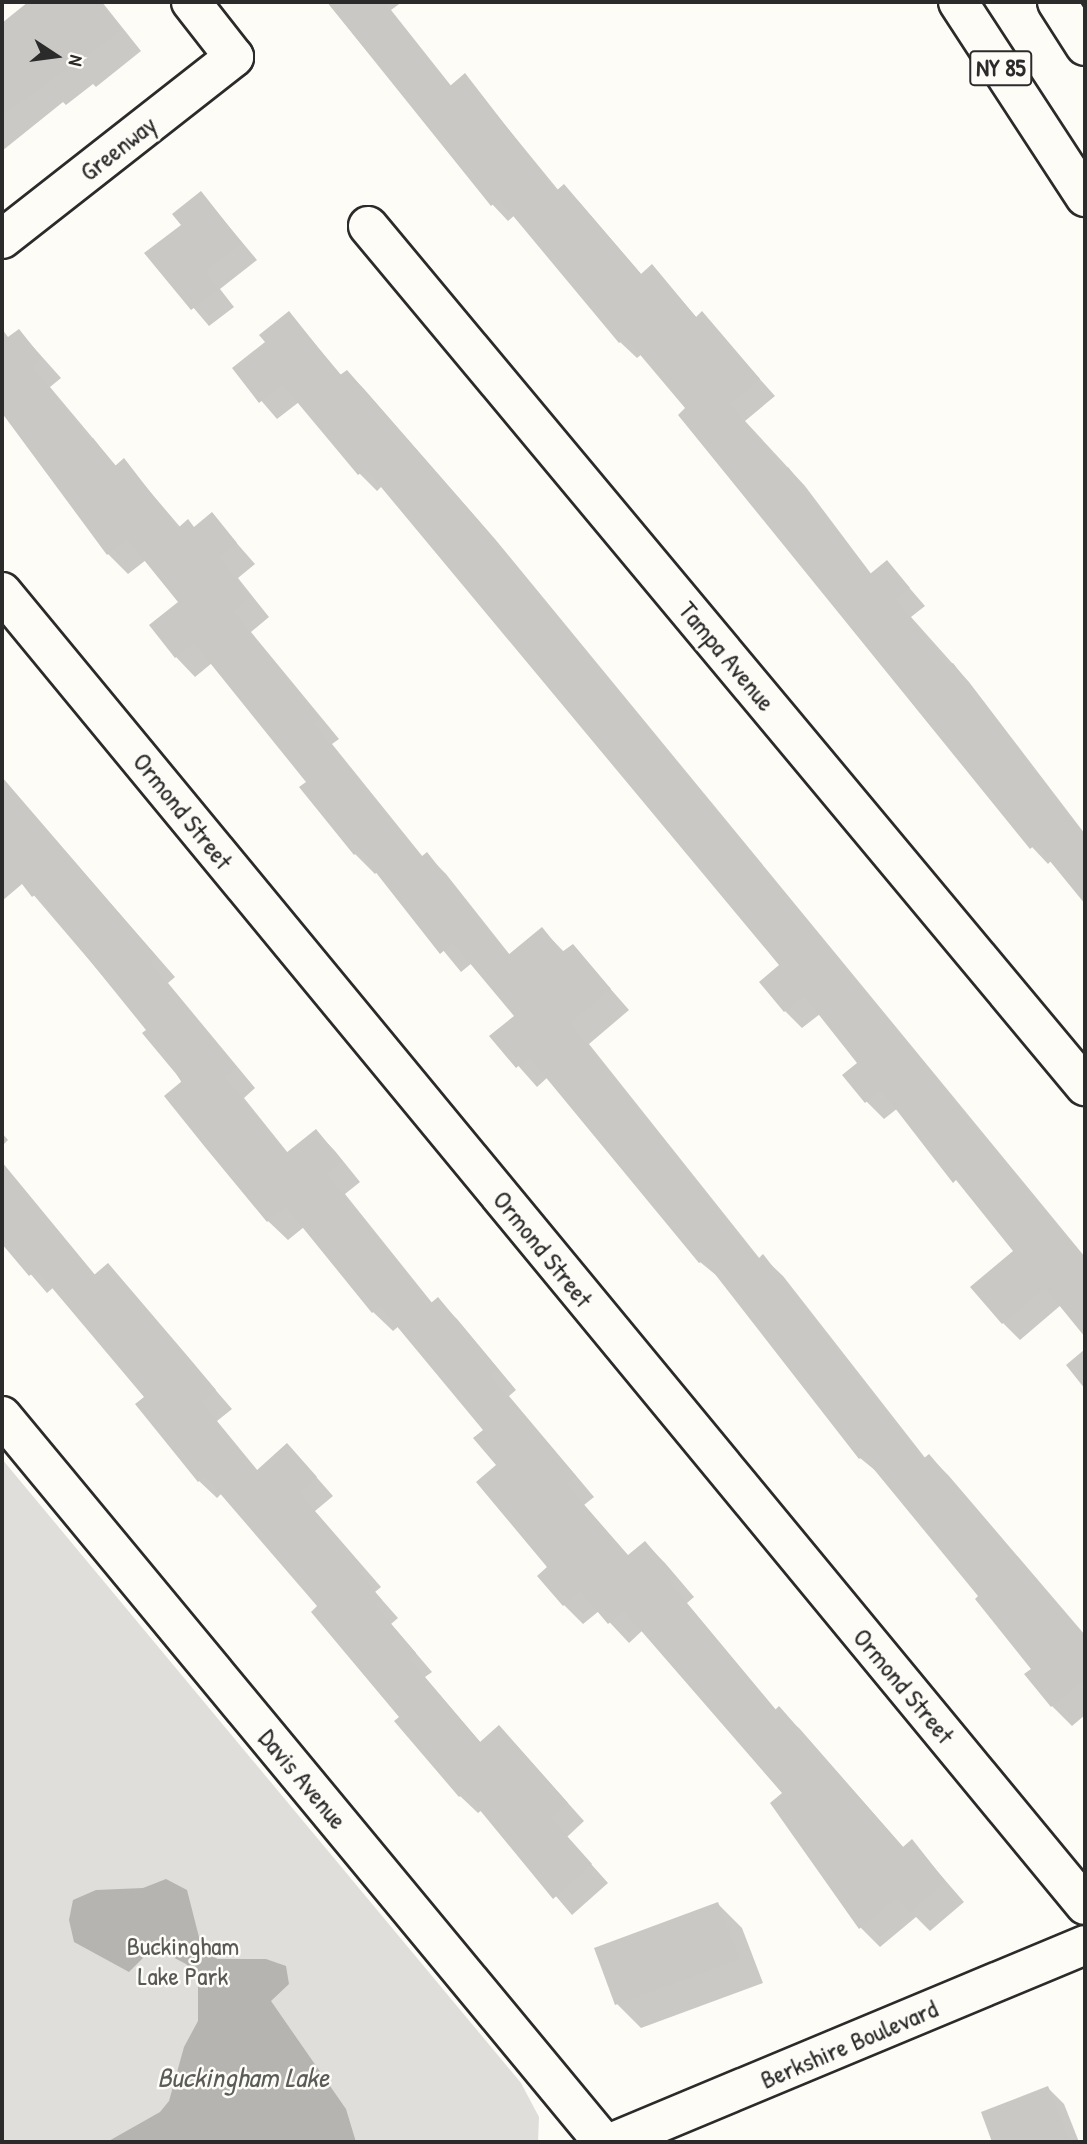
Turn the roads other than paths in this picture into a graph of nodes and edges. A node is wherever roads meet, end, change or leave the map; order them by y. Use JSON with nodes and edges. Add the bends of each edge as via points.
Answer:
{"nodes":[{"id":1,"x":191,"y":2,"type":"edge"},
{"id":2,"x":942,"y":2,"type":"edge"},
{"id":3,"x":958,"y":2,"type":"edge"},
{"id":4,"x":1044,"y":134,"type":"junction"},
{"id":5,"x":1085,"y":197,"type":"edge"},
{"id":6,"x":368,"y":226,"type":"dead end"},
{"id":7,"x":2,"y":239,"type":"edge"},
{"id":8,"x":2,"y":592,"type":"edge"},
{"id":9,"x":1085,"y":1086,"type":"edge"},
{"id":10,"x":2,"y":1416,"type":"edge"},
{"id":11,"x":1085,"y":1905,"type":"edge"},
{"id":12,"x":1085,"y":1945,"type":"edge"},
{"id":13,"x":603,"y":2142,"type":"edge"},
{"id":14,"x":613,"y":2142,"type":"edge"}],
"edges":[{"from":1,"to":7,"type":"main road","name":"Greenway","via":[[234,57]]},
{"from":2,"to":4,"type":"main road"},
{"from":3,"to":4,"type":"main road","number":"NY 85"},
{"from":4,"to":5,"type":"main road","number":"NY 85"},
{"from":6,"to":9,"type":"main road","name":"Tampa Avenue"},
{"from":8,"to":11,"type":"main road","name":"Ormond Street"},
{"from":10,"to":13,"type":"main road","name":"Davis Avenue"},
{"from":12,"to":14,"type":"main road","name":"Berkshire Boulevard"}]}
